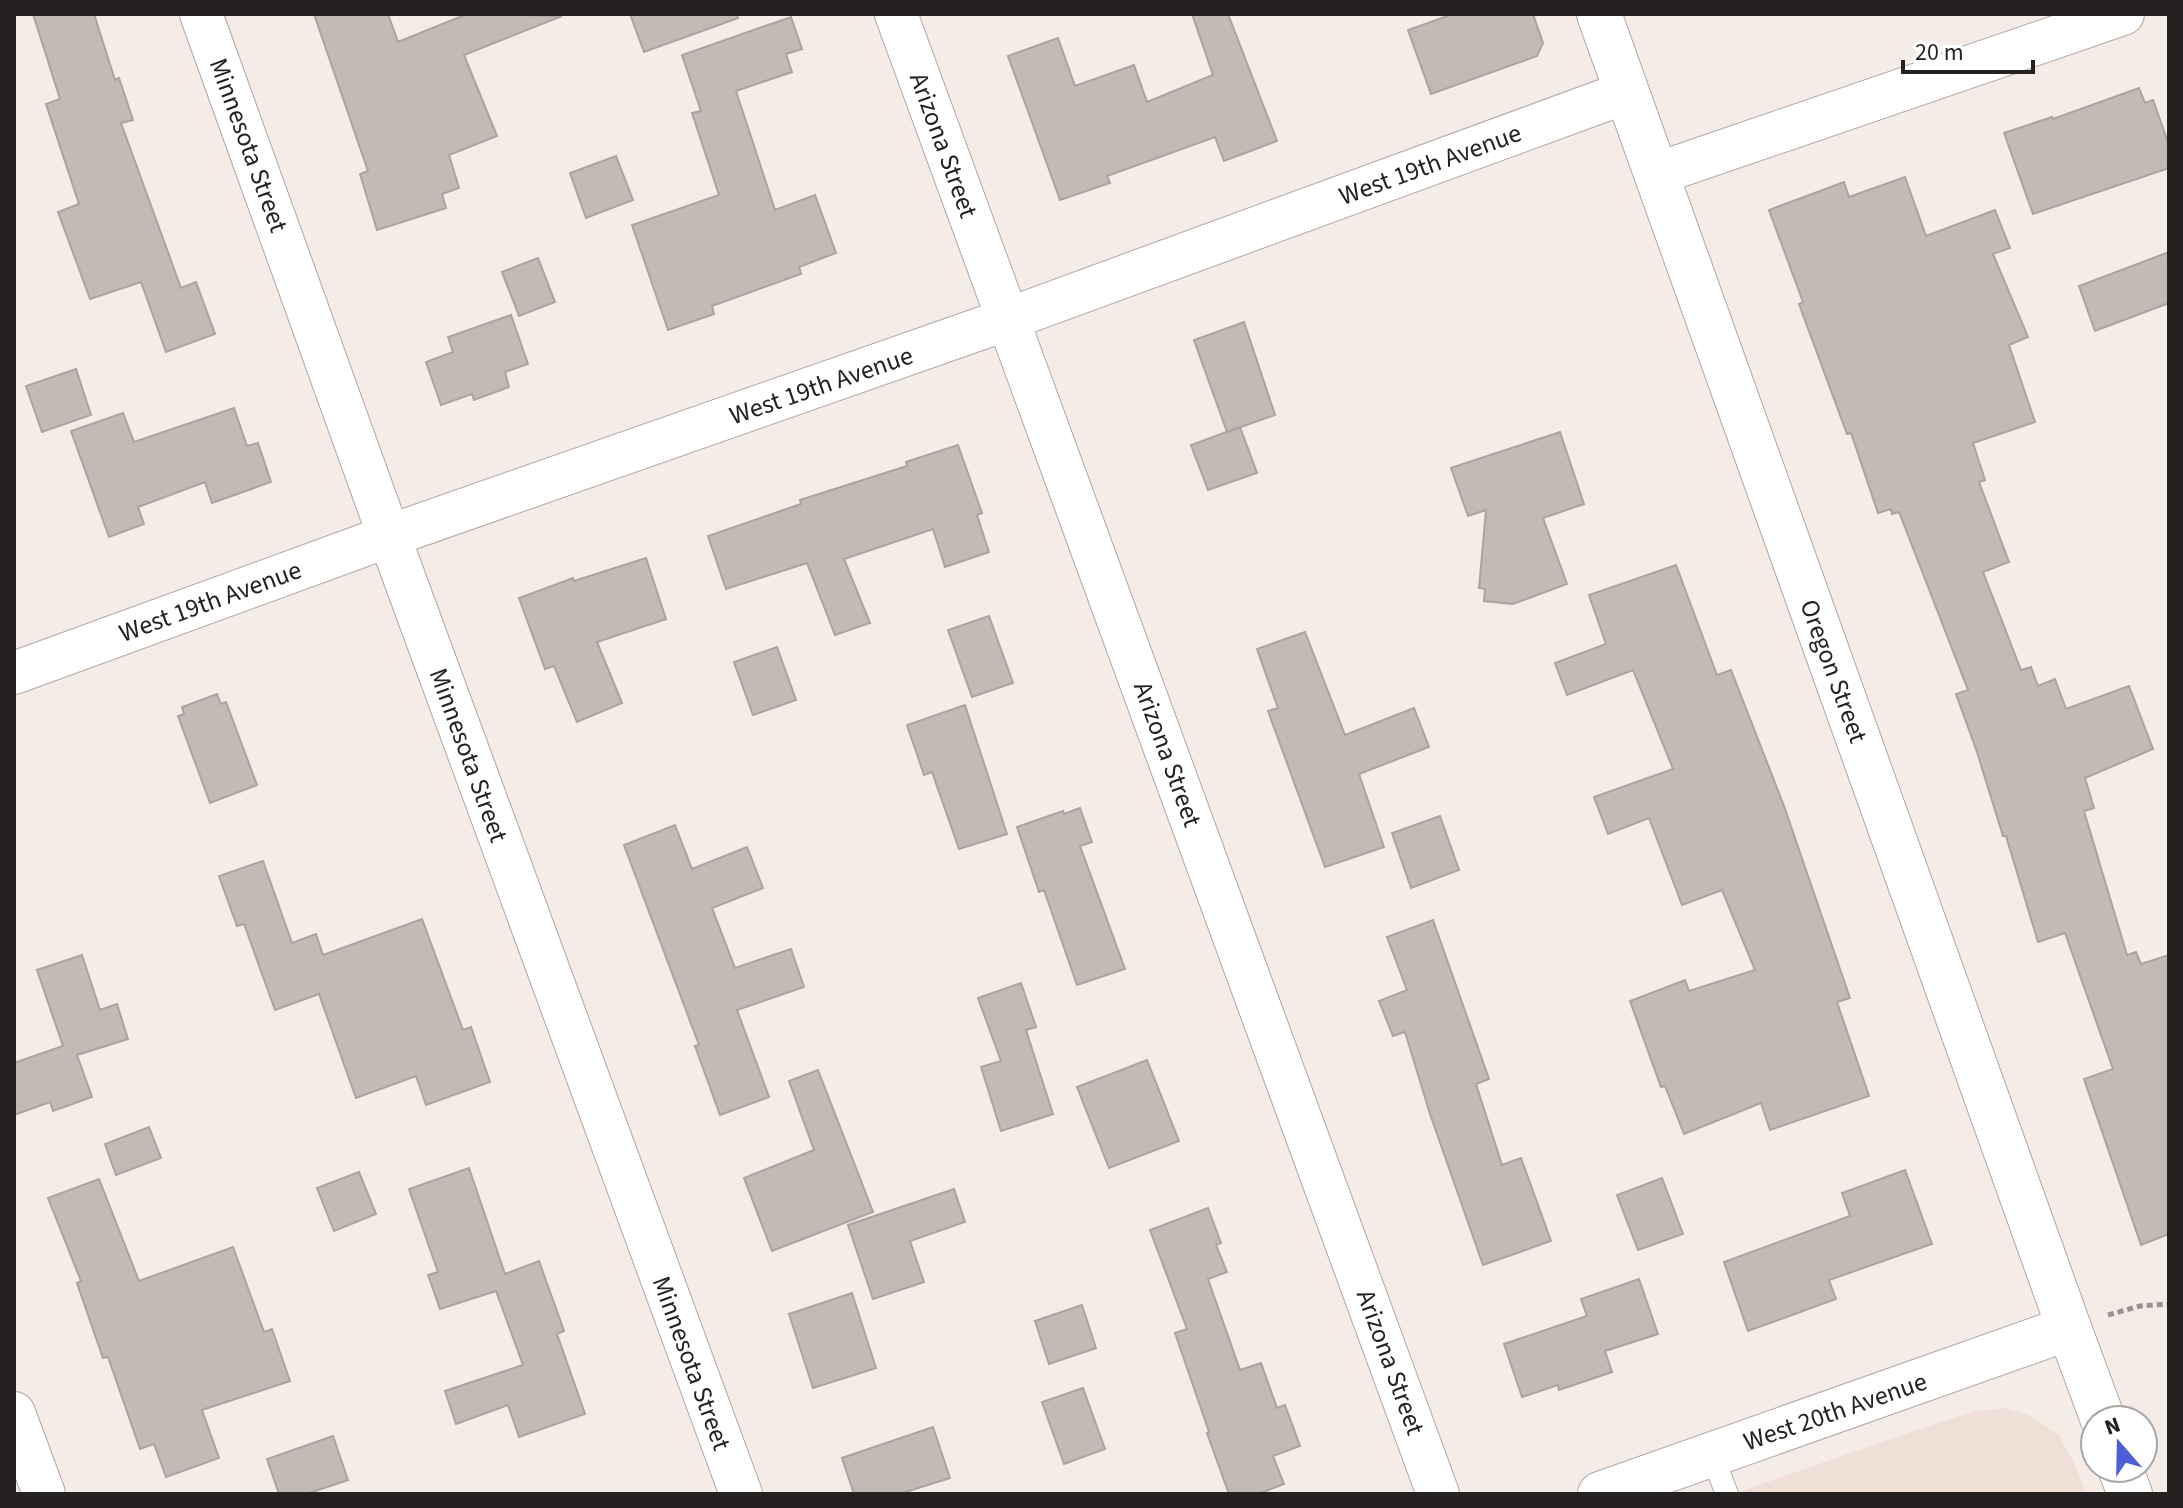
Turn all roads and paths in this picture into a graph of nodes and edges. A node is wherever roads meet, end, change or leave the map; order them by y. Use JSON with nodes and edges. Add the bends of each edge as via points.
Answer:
{"nodes":[{"id":1,"x":201,"y":14,"type":"edge"},
{"id":2,"x":896,"y":14,"type":"edge"},
{"id":3,"x":1599,"y":14,"type":"edge"},
{"id":4,"x":2123,"y":14,"type":"edge"},
{"id":5,"x":1627,"y":92,"type":"junction"},
{"id":6,"x":1656,"y":174,"type":"junction"},
{"id":7,"x":1008,"y":319,"type":"junction"},
{"id":8,"x":389,"y":536,"type":"junction"},
{"id":9,"x":14,"y":673,"type":"edge"},
{"id":10,"x":2169,"y":1304,"type":"edge"},
{"id":11,"x":2069,"y":1328,"type":"junction"},
{"id":12,"x":2097,"y":1404,"type":"edge"},
{"id":13,"x":14,"y":1413,"type":"edge"},
{"id":14,"x":1719,"y":1474,"type":"edge"},
{"id":15,"x":44,"y":1494,"type":"edge"},
{"id":16,"x":741,"y":1494,"type":"edge"},
{"id":17,"x":1438,"y":1494,"type":"edge"},
{"id":18,"x":1600,"y":1494,"type":"edge"}],
"edges":[{"from":1,"to":8,"type":"street","name":"Minnesota Street"},
{"from":2,"to":7,"type":"street","name":"Arizona Street"},
{"from":3,"to":5,"type":"main road","name":"Oregon Street"},
{"from":4,"to":6,"type":"street"},
{"from":5,"to":6,"type":"main road","name":"Oregon Street"},
{"from":5,"to":7,"type":"street","name":"West 19th Avenue"},
{"from":6,"to":11,"type":"main road","name":"Oregon Street"},
{"from":7,"to":8,"type":"street","name":"West 19th Avenue"},
{"from":7,"to":17,"type":"street","name":"Arizona Street"},
{"from":8,"to":9,"type":"street","name":"West 19th Avenue"},
{"from":8,"to":16,"type":"street","name":"Minnesota Street"},
{"from":10,"to":11,"type":"path","via":[[2122,1310]]},
{"from":11,"to":12,"type":"main road","name":"Oregon Street"},
{"from":11,"to":14,"type":"main road","name":"West 20th Avenue"},
{"from":13,"to":15,"type":"street"},
{"from":14,"to":18,"type":"main road","name":"West 20th Avenue"}]}
